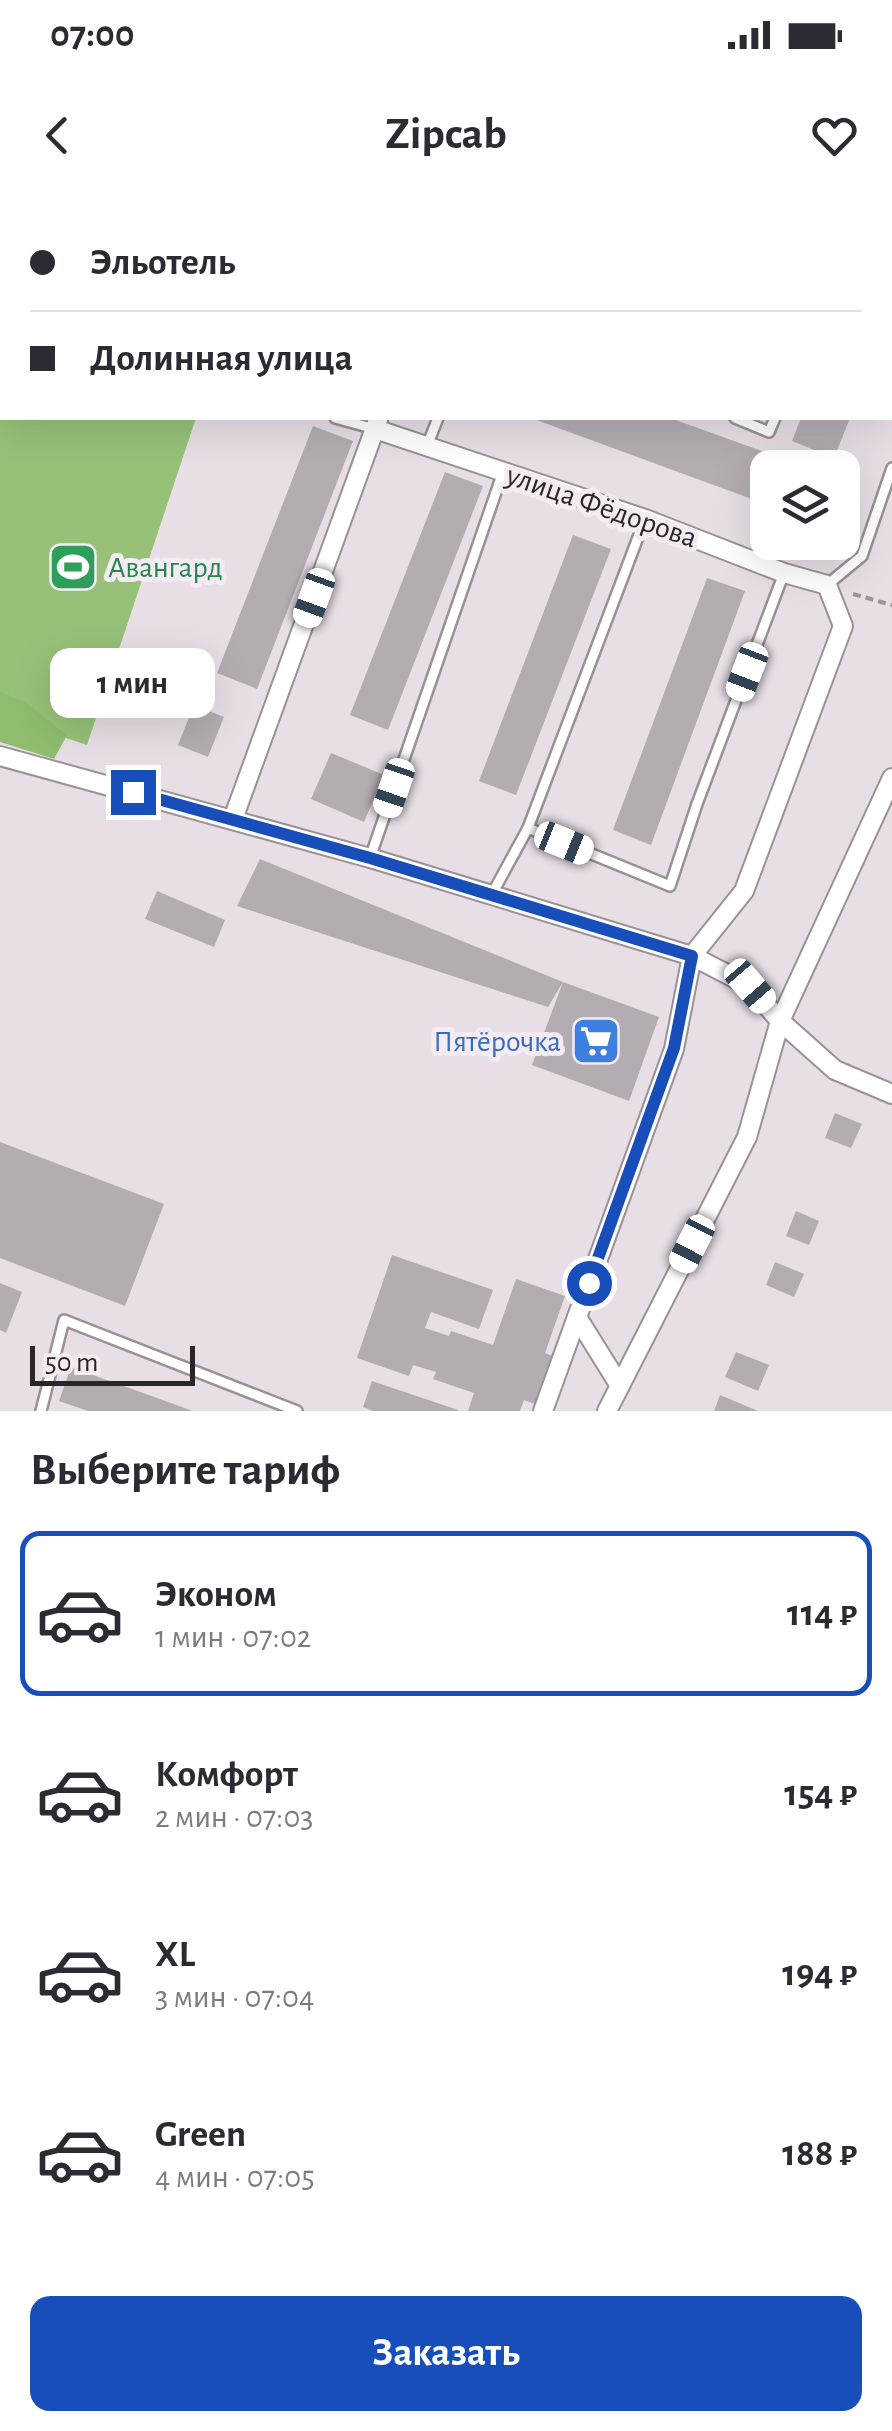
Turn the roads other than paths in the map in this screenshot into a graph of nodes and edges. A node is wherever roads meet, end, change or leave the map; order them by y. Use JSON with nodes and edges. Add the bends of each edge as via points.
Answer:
{"nodes":[{"id":1,"x":437,"y":420,"type":"edge"},
{"id":2,"x":739,"y":420,"type":"edge"},
{"id":3,"x":774,"y":420,"type":"edge"},
{"id":4,"x":377,"y":423,"type":"edge"},
{"id":5,"x":427,"y":446,"type":"junction"},
{"id":6,"x":892,"y":468,"type":"edge"},
{"id":7,"x":503,"y":472,"type":"junction"},
{"id":8,"x":645,"y":519,"type":"junction"},
{"id":9,"x":784,"y":572,"type":"junction"},
{"id":10,"x":827,"y":585,"type":"junction"},
{"id":11,"x":0,"y":756,"type":"edge"},
{"id":12,"x":892,"y":778,"type":"edge"},
{"id":13,"x":233,"y":819,"type":"junction"},
{"id":14,"x":528,"y":828,"type":"junction"},
{"id":15,"x":370,"y":858,"type":"junction"},
{"id":16,"x":492,"y":894,"type":"junction"},
{"id":17,"x":692,"y":956,"type":"junction"},
{"id":18,"x":780,"y":1021,"type":"junction"},
{"id":19,"x":892,"y":1094,"type":"edge"},
{"id":20,"x":577,"y":1316,"type":"junction"},
{"id":21,"x":620,"y":1386,"type":"junction"},
{"id":22,"x":41,"y":1411,"type":"edge"},
{"id":23,"x":297,"y":1411,"type":"edge"},
{"id":24,"x":543,"y":1411,"type":"edge"},
{"id":25,"x":607,"y":1411,"type":"edge"}],
"edges":[{"from":1,"to":5,"type":"lane"},
{"from":2,"to":3,"type":"lane","via":[[769,432]]},
{"from":4,"to":5,"type":"street","name":"улица Фёдорова"},
{"from":4,"to":13,"type":"street"},
{"from":5,"to":7,"type":"street","name":"улица Фёдорова"},
{"from":6,"to":10,"type":"lane","via":[[862,556]]},
{"from":7,"to":8,"type":"street","name":"улица Фёдорова"},
{"from":7,"to":15,"type":"lane"},
{"from":8,"to":9,"type":"street","name":"улица Фёдорова"},
{"from":8,"to":14,"type":"lane"},
{"from":9,"to":10,"type":"street","name":"улица Фёдорова"},
{"from":9,"to":14,"type":"lane","via":[[670,886]]},
{"from":10,"to":17,"type":"street","via":[[843,626],[744,891]]},
{"from":11,"to":13,"type":"street"},
{"from":12,"to":18,"type":"street"},
{"from":13,"to":15,"type":"street"},
{"from":14,"to":16,"type":"lane"},
{"from":15,"to":16,"type":"street"},
{"from":16,"to":17,"type":"street"},
{"from":17,"to":18,"type":"street","via":[[750,986]]},
{"from":17,"to":20,"type":"street","via":[[674,1048]]},
{"from":18,"to":19,"type":"street","via":[[835,1070]]},
{"from":18,"to":21,"type":"street","via":[[747,1137]]},
{"from":20,"to":21,"type":"street"},
{"from":20,"to":24,"type":"street"},
{"from":21,"to":25,"type":"street"},
{"from":22,"to":23,"type":"lane","via":[[64,1320]]}]}
